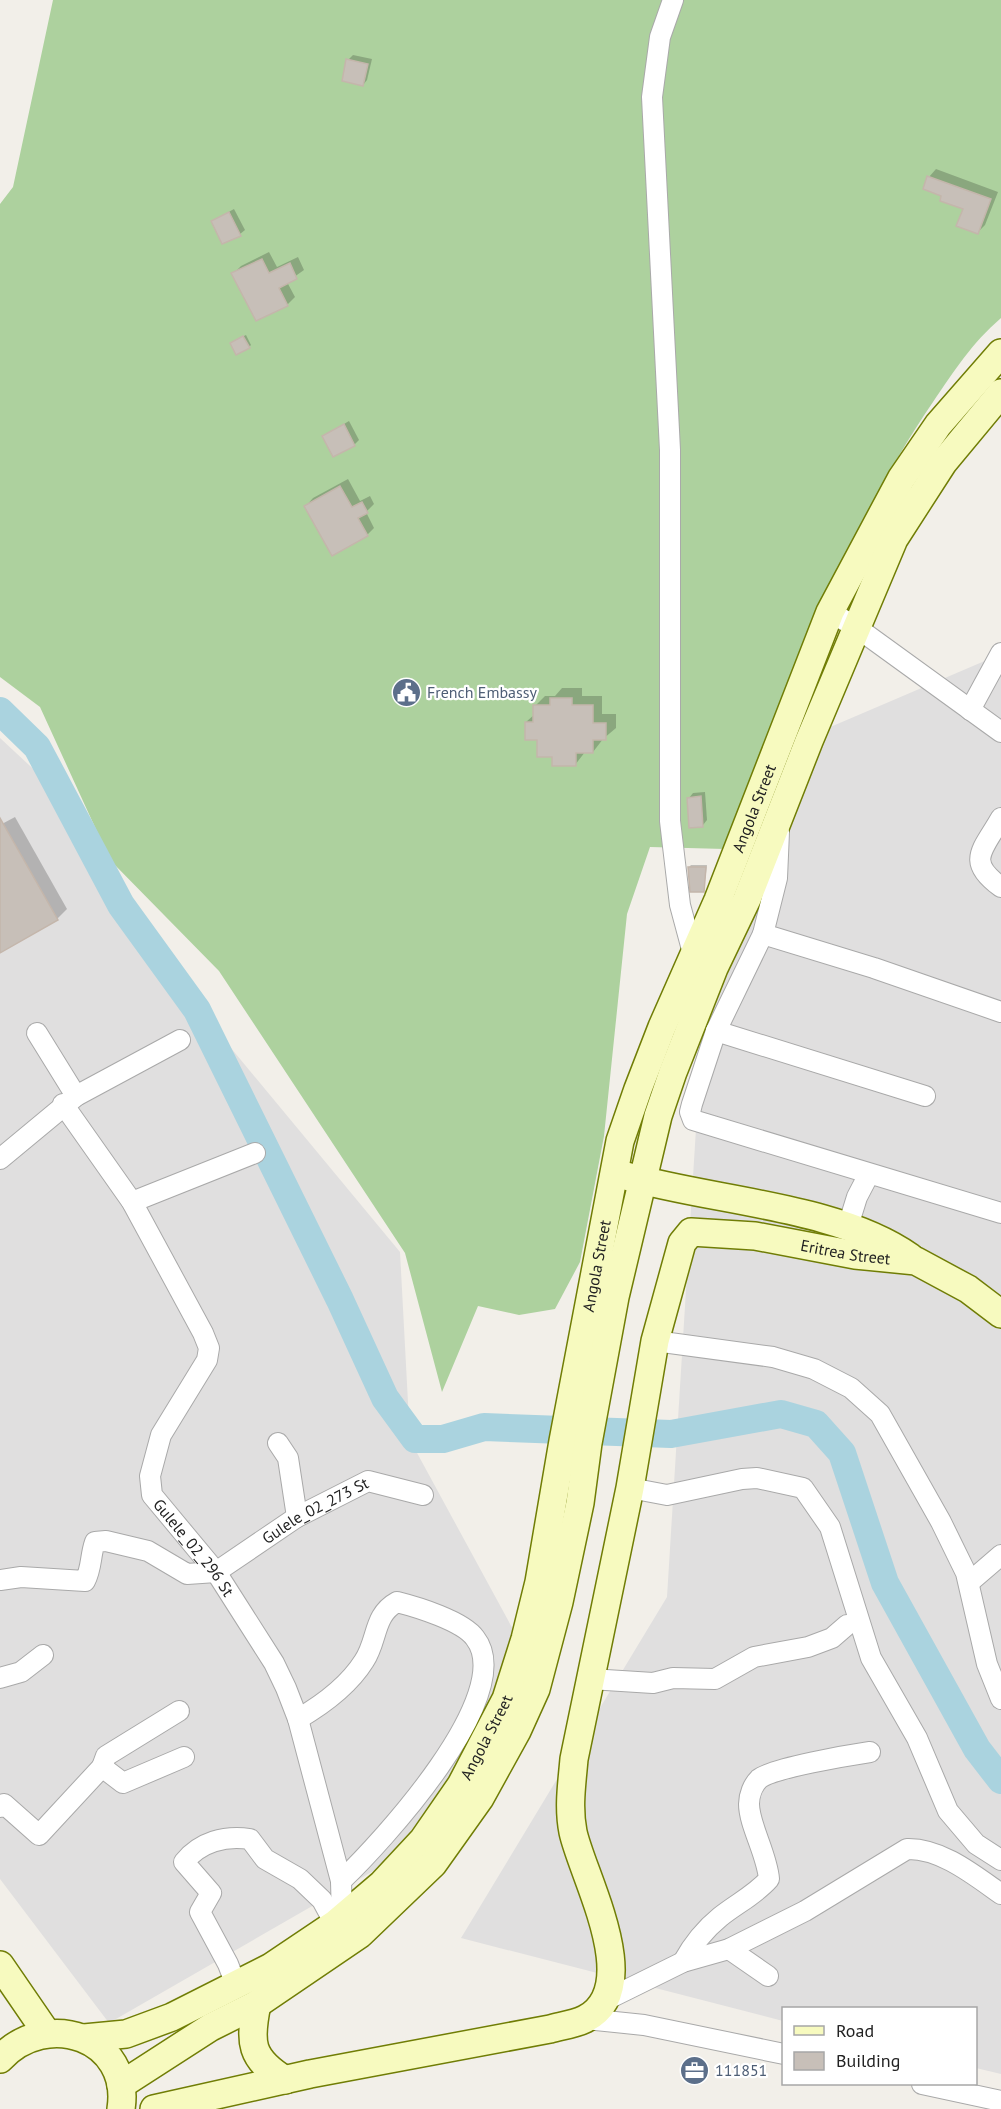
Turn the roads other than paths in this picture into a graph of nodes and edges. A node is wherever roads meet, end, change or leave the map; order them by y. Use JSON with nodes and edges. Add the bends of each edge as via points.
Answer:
{"nodes":[{"id":1,"x":673,"y":0,"type":"edge"},
{"id":2,"x":1001,"y":353,"type":"edge"},
{"id":3,"x":1001,"y":393,"type":"edge"},
{"id":4,"x":830,"y":612,"type":"junction"},
{"id":5,"x":856,"y":627,"type":"junction"},
{"id":6,"x":1001,"y":653,"type":"edge"},
{"id":7,"x":970,"y":710,"type":"junction"},
{"id":8,"x":1001,"y":732,"type":"edge"},
{"id":9,"x":780,"y":817,"type":"junction"},
{"id":10,"x":1001,"y":818,"type":"edge"},
{"id":11,"x":1001,"y":887,"type":"edge"},
{"id":12,"x":763,"y":934,"type":"junction"},
{"id":13,"x":704,"y":963,"type":"junction"},
{"id":14,"x":1001,"y":1012,"type":"edge"},
{"id":15,"x":717,"y":1031,"type":"junction"},
{"id":16,"x":37,"y":1033,"type":"dead end"},
{"id":17,"x":180,"y":1040,"type":"dead end"},
{"id":18,"x":925,"y":1096,"type":"dead end"},
{"id":19,"x":70,"y":1100,"type":"junction"},
{"id":20,"x":255,"y":1153,"type":"dead end"},
{"id":21,"x":2,"y":1154,"type":"edge"},
{"id":22,"x":615,"y":1173,"type":"junction"},
{"id":23,"x":869,"y":1174,"type":"junction"},
{"id":24,"x":644,"y":1181,"type":"junction"},
{"id":25,"x":132,"y":1202,"type":"junction"},
{"id":26,"x":1001,"y":1213,"type":"edge"},
{"id":27,"x":848,"y":1226,"type":"junction"},
{"id":28,"x":916,"y":1261,"type":"junction"},
{"id":29,"x":1001,"y":1314,"type":"edge"},
{"id":30,"x":655,"y":1341,"type":"junction"},
{"id":31,"x":278,"y":1443,"type":"dead end"},
{"id":32,"x":630,"y":1488,"type":"junction"},
{"id":33,"x":423,"y":1495,"type":"dead end"},
{"id":34,"x":297,"y":1517,"type":"junction"},
{"id":35,"x":1001,"y":1555,"type":"edge"},
{"id":36,"x":216,"y":1572,"type":"junction"},
{"id":37,"x":0,"y":1580,"type":"edge"},
{"id":38,"x":972,"y":1580,"type":"dead end"},
{"id":39,"x":847,"y":1625,"type":"dead end"},
{"id":40,"x":43,"y":1655,"type":"dead end"},
{"id":41,"x":0,"y":1678,"type":"edge"},
{"id":42,"x":590,"y":1679,"type":"junction"},
{"id":43,"x":1001,"y":1699,"type":"edge"},
{"id":44,"x":179,"y":1711,"type":"dead end"},
{"id":45,"x":298,"y":1719,"type":"junction"},
{"id":46,"x":870,"y":1752,"type":"dead end"},
{"id":47,"x":184,"y":1757,"type":"dead end"},
{"id":48,"x":102,"y":1767,"type":"junction"},
{"id":49,"x":0,"y":1807,"type":"edge"},
{"id":50,"x":1001,"y":1860,"type":"edge"},
{"id":51,"x":341,"y":1881,"type":"junction"},
{"id":52,"x":387,"y":1893,"type":"junction"},
{"id":53,"x":1001,"y":1894,"type":"edge"},
{"id":54,"x":339,"y":1922,"type":"junction"},
{"id":55,"x":729,"y":1948,"type":"junction"},
{"id":56,"x":683,"y":1962,"type":"junction"},
{"id":57,"x":0,"y":1965,"type":"edge"},
{"id":58,"x":768,"y":1976,"type":"dead end"},
{"id":59,"x":236,"y":1985,"type":"junction"},
{"id":60,"x":257,"y":2004,"type":"junction"},
{"id":61,"x":595,"y":2010,"type":"junction"},
{"id":62,"x":46,"y":2032,"type":"junction"},
{"id":63,"x":84,"y":2038,"type":"junction"},
{"id":64,"x":782,"y":2054,"type":"edge"},
{"id":65,"x":0,"y":2059,"type":"edge"},
{"id":66,"x":285,"y":2080,"type":"junction"},
{"id":67,"x":927,"y":2085,"type":"edge"},
{"id":68,"x":121,"y":2097,"type":"edge"},
{"id":69,"x":1001,"y":2101,"type":"edge"},
{"id":70,"x":154,"y":2109,"type":"edge"}],
"edges":[{"from":1,"to":13,"type":"street","via":[[660,37],[652,98],[670,450],[670,821],[681,905]]},
{"from":2,"to":4,"type":"main road","name":"Angola Street","via":[[938,425],[901,479]]},
{"from":3,"to":5,"type":"main road","via":[[943,463],[894,539]]},
{"from":4,"to":5,"type":"street"},
{"from":4,"to":13,"type":"main road","name":"Angola Street"},
{"from":5,"to":7,"type":"street"},
{"from":5,"to":9,"type":"main road"},
{"from":6,"to":7,"type":"street"},
{"from":7,"to":8,"type":"street"},
{"from":9,"to":12,"type":"street","via":[[777,878]]},
{"from":9,"to":13,"type":"main road","via":[[747,899]]},
{"from":10,"to":11,"type":"street","via":[[980,855],[979,866]]},
{"from":12,"to":14,"type":"street"},
{"from":12,"to":15,"type":"street"},
{"from":13,"to":22,"type":"main road","name":"Angola Street","via":[[662,1027],[620,1141]]},
{"from":13,"to":24,"type":"main road","via":[[658,1116]]},
{"from":15,"to":18,"type":"street"},
{"from":15,"to":23,"type":"street","via":[[692,1104],[693,1120]]},
{"from":16,"to":19,"type":"street","name":"Gulele_02_296 St"},
{"from":17,"to":19,"type":"street"},
{"from":19,"to":21,"type":"street"},
{"from":19,"to":25,"type":"street","name":"Gulele_02_296 St"},
{"from":20,"to":25,"type":"street"},
{"from":22,"to":24,"type":"main road"},
{"from":22,"to":52,"type":"main road","name":"Angola Street","via":[[539,1582],[506,1699],[461,1785]]},
{"from":23,"to":26,"type":"street"},
{"from":23,"to":27,"type":"street"},
{"from":24,"to":27,"type":"main road"},
{"from":24,"to":52,"type":"main road","via":[[615,1297],[559,1602],[536,1689],[480,1797],[433,1864]]},
{"from":25,"to":36,"type":"street","name":"Gulele_02_296 St","via":[[208,1348],[207,1360],[161,1435],[150,1476],[152,1495]]},
{"from":27,"to":28,"type":"main road","via":[[892,1244]]},
{"from":28,"to":29,"type":"main road","name":"Eritrea Street","via":[[968,1289]]},
{"from":28,"to":30,"type":"main road","name":"Eritrea Street","via":[[855,1255],[755,1236],[691,1232],[682,1243]]},
{"from":30,"to":32,"type":"main road"},
{"from":30,"to":43,"type":"street","via":[[773,1357],[814,1368],[852,1388],[880,1414],[942,1522],[966,1573],[987,1664]]},
{"from":31,"to":34,"type":"street","via":[[288,1458]]},
{"from":32,"to":42,"type":"main road"},
{"from":32,"to":50,"type":"street","via":[[667,1495],[757,1478],[803,1488],[830,1527],[871,1658],[917,1738],[948,1811],[976,1844]]},
{"from":33,"to":34,"type":"street","name":"Gulele_02_273 St","via":[[368,1481]]},
{"from":34,"to":36,"type":"street","name":"Gulele_02_273 St"},
{"from":35,"to":38,"type":"street"},
{"from":36,"to":37,"type":"street","via":[[187,1574],[148,1551],[106,1541],[95,1542],[91,1570],[85,1581],[21,1577]]},
{"from":36,"to":45,"type":"street","name":"Gulele_02_296 St","via":[[274,1663]]},
{"from":39,"to":42,"type":"street","via":[[832,1638],[808,1647],[754,1657],[715,1679],[673,1678],[653,1683]]},
{"from":40,"to":41,"type":"street","via":[[21,1672]]},
{"from":42,"to":61,"type":"main road","via":[[570,1802],[573,1832],[604,1921],[611,1958]]},
{"from":44,"to":48,"type":"street","via":[[106,1756]]},
{"from":45,"to":51,"type":"street","name":"Gulele_02_296 St"},
{"from":45,"to":51,"type":"street","via":[[349,1680],[365,1660],[379,1619],[386,1608],[397,1602],[430,1610],[475,1637],[483,1653],[485,1672],[470,1714],[435,1776],[380,1844]]},
{"from":46,"to":56,"type":"street","via":[[827,1758],[760,1777],[752,1788],[749,1804],[769,1879],[704,1932]]},
{"from":47,"to":48,"type":"street","via":[[123,1783]]},
{"from":48,"to":49,"type":"street","via":[[39,1835],[4,1804]]},
{"from":51,"to":54,"type":"street","name":"Gulele_02_296 St"},
{"from":52,"to":54,"type":"main road","name":"Angola Street"},
{"from":52,"to":60,"type":"main road","via":[[360,1934]]},
{"from":53,"to":55,"type":"street","via":[[923,1848],[907,1849],[806,1911]]},
{"from":54,"to":59,"type":"main road","name":"Angola Street"},
{"from":54,"to":59,"type":"street","via":[[300,1879],[265,1859],[250,1839],[233,1836],[192,1852],[184,1863],[211,1893],[200,1912]]},
{"from":55,"to":56,"type":"street"},
{"from":55,"to":58,"type":"street"},
{"from":56,"to":61,"type":"street"},
{"from":57,"to":62,"type":"main road"},
{"from":59,"to":63,"type":"main road","name":"Angola Street","via":[[144,2029]]},
{"from":60,"to":66,"type":"main road","via":[[251,2037],[255,2051],[262,2064]]},
{"from":60,"to":68,"type":"main road","via":[[211,2027]]},
{"from":61,"to":64,"type":"street","via":[[644,2025]]},
{"from":61,"to":66,"type":"main road","via":[[550,2029]]},
{"from":62,"to":63,"type":"main road"},
{"from":62,"to":65,"type":"main road","via":[[27,2037]]},
{"from":63,"to":68,"type":"main road","via":[[113,2066]]},
{"from":66,"to":70,"type":"main road"},
{"from":67,"to":69,"type":"street"}]}
